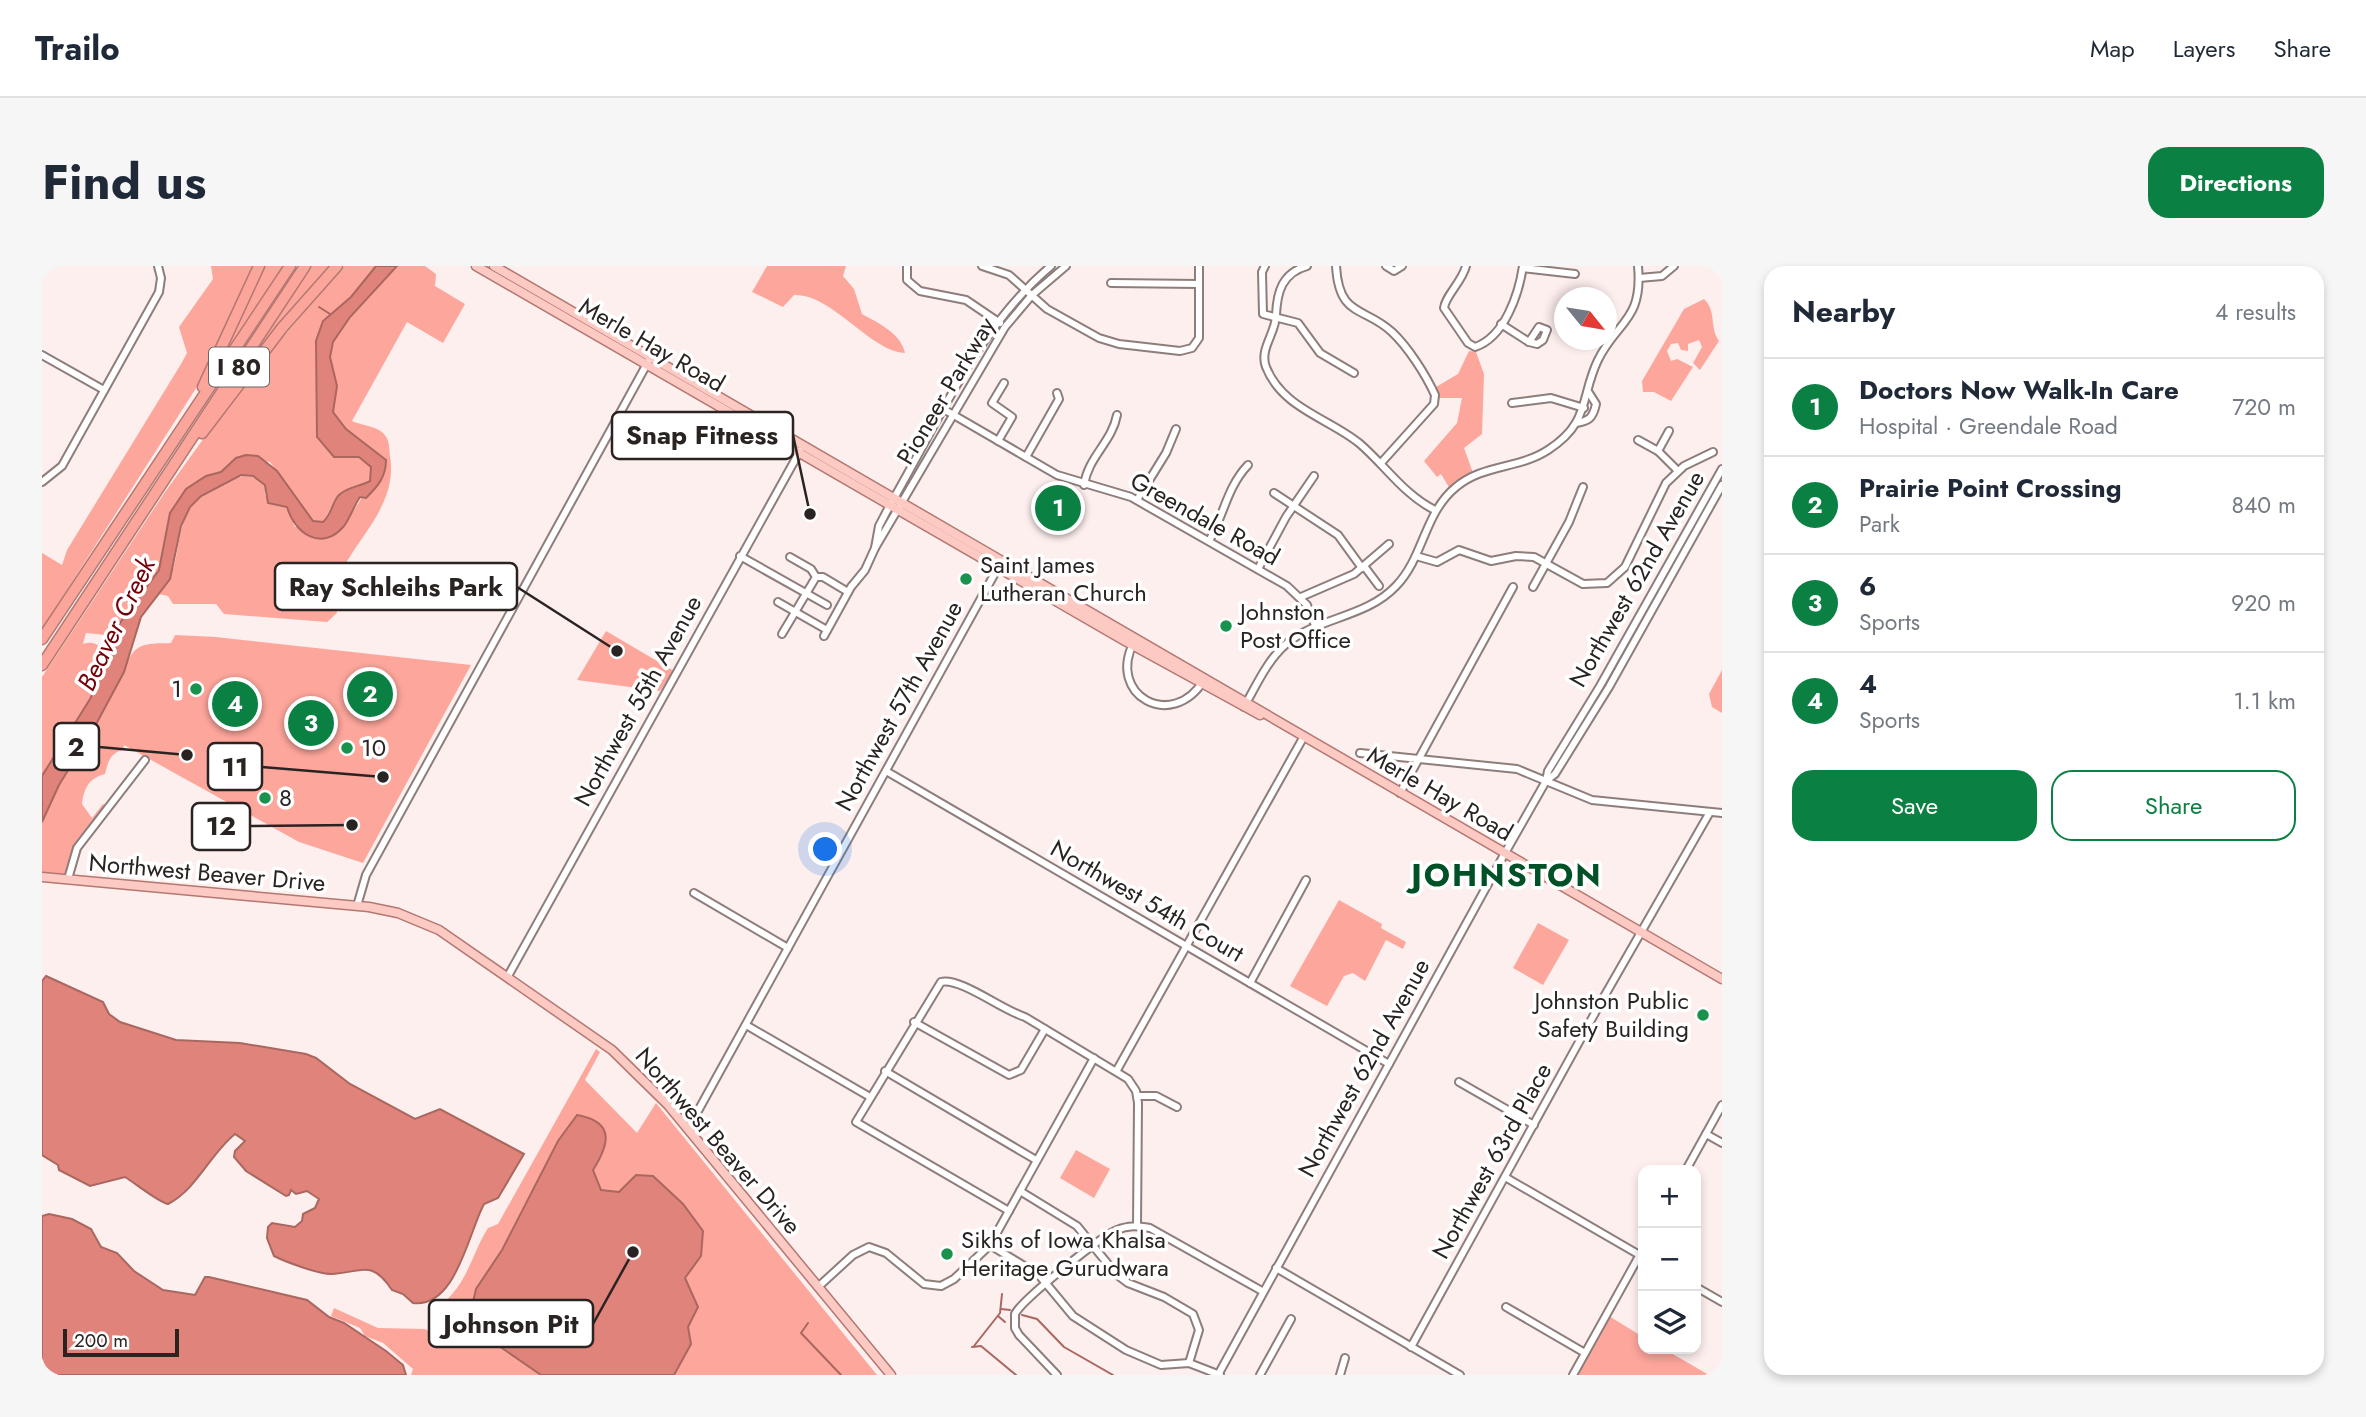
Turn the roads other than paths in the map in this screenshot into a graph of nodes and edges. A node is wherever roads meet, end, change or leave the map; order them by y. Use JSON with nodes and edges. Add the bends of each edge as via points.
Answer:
{"nodes":[{"id":1,"x":158,"y":266,"type":"edge"},
{"id":2,"x":259,"y":266,"type":"edge"},
{"id":3,"x":290,"y":266,"type":"edge"},
{"id":4,"x":305,"y":266,"type":"edge"},
{"id":5,"x":337,"y":266,"type":"edge"},
{"id":6,"x":476,"y":266,"type":"edge"},
{"id":7,"x":494,"y":266,"type":"edge"},
{"id":8,"x":907,"y":266,"type":"edge"},
{"id":9,"x":982,"y":266,"type":"edge"},
{"id":10,"x":1051,"y":266,"type":"edge"},
{"id":11,"x":1066,"y":266,"type":"edge"},
{"id":12,"x":1199,"y":266,"type":"edge"},
{"id":13,"x":1265,"y":266,"type":"edge"},
{"id":14,"x":1285,"y":266,"type":"edge"},
{"id":15,"x":1307,"y":266,"type":"edge"},
{"id":16,"x":1336,"y":266,"type":"edge"},
{"id":17,"x":1386,"y":266,"type":"edge"},
{"id":18,"x":1402,"y":266,"type":"edge"},
{"id":19,"x":1466,"y":266,"type":"edge"},
{"id":20,"x":1638,"y":266,"type":"edge"},
{"id":21,"x":1674,"y":266,"type":"edge"},
{"id":22,"x":1523,"y":267,"type":"edge"},
{"id":23,"x":1291,"y":274,"type":"junction"},
{"id":24,"x":1575,"y":274,"type":"dead end"},
{"id":25,"x":1639,"y":278,"type":"junction"},
{"id":26,"x":1111,"y":284,"type":"dead end"},
{"id":27,"x":1199,"y":284,"type":"junction"},
{"id":28,"x":1025,"y":289,"type":"junction"},
{"id":29,"x":1032,"y":295,"type":"junction"},
{"id":30,"x":1276,"y":318,"type":"junction"},
{"id":31,"x":997,"y":321,"type":"junction"},
{"id":32,"x":1501,"y":324,"type":"junction"},
{"id":33,"x":1005,"y":327,"type":"junction"},
{"id":34,"x":1529,"y":342,"type":"dead end"},
{"id":35,"x":42,"y":355,"type":"edge"},
{"id":36,"x":649,"y":361,"type":"junction"},
{"id":37,"x":1354,"y":373,"type":"dead end"},
{"id":38,"x":1004,"y":383,"type":"dead end"},
{"id":39,"x":104,"y":390,"type":"junction"},
{"id":40,"x":1057,"y":393,"type":"dead end"},
{"id":41,"x":1589,"y":393,"type":"junction"},
{"id":42,"x":1512,"y":403,"type":"dead end"},
{"id":43,"x":1584,"y":408,"type":"junction"},
{"id":44,"x":945,"y":410,"type":"junction"},
{"id":45,"x":953,"y":415,"type":"junction"},
{"id":46,"x":1117,"y":415,"type":"dead end"},
{"id":47,"x":1576,"y":423,"type":"junction"},
{"id":48,"x":1176,"y":429,"type":"dead end"},
{"id":49,"x":1669,"y":431,"type":"dead end"},
{"id":50,"x":177,"y":433,"type":"junction"},
{"id":51,"x":1638,"y":440,"type":"dead end"},
{"id":52,"x":998,"y":442,"type":"junction"},
{"id":53,"x":801,"y":449,"type":"junction"},
{"id":54,"x":1658,"y":451,"type":"junction"},
{"id":55,"x":1026,"y":457,"type":"junction"},
{"id":56,"x":1697,"y":459,"type":"dead end"},
{"id":57,"x":1381,"y":463,"type":"junction"},
{"id":58,"x":1248,"y":465,"type":"dead end"},
{"id":59,"x":172,"y":467,"type":"junction"},
{"id":60,"x":1722,"y":468,"type":"edge"},
{"id":61,"x":1678,"y":471,"type":"junction"},
{"id":62,"x":1314,"y":477,"type":"dead end"},
{"id":63,"x":42,"y":481,"type":"edge"},
{"id":64,"x":1084,"y":485,"type":"junction"},
{"id":65,"x":1722,"y":485,"type":"edge"},
{"id":66,"x":1583,"y":487,"type":"dead end"},
{"id":67,"x":1274,"y":493,"type":"dead end"},
{"id":68,"x":1137,"y":500,"type":"junction"},
{"id":69,"x":896,"y":503,"type":"junction"},
{"id":70,"x":1293,"y":507,"type":"junction"},
{"id":71,"x":1435,"y":510,"type":"junction"},
{"id":72,"x":1209,"y":541,"type":"junction"},
{"id":73,"x":1389,"y":544,"type":"dead end"},
{"id":74,"x":740,"y":556,"type":"junction"},
{"id":75,"x":1416,"y":556,"type":"junction"},
{"id":76,"x":790,"y":557,"type":"dead end"},
{"id":77,"x":1546,"y":563,"type":"junction"},
{"id":78,"x":1000,"y":564,"type":"junction"},
{"id":79,"x":1363,"y":567,"type":"junction"},
{"id":80,"x":1258,"y":569,"type":"junction"},
{"id":81,"x":816,"y":577,"type":"junction"},
{"id":82,"x":1379,"y":586,"type":"dead end"},
{"id":83,"x":1513,"y":587,"type":"dead end"},
{"id":84,"x":1532,"y":587,"type":"dead end"},
{"id":85,"x":848,"y":592,"type":"junction"},
{"id":86,"x":806,"y":593,"type":"junction"},
{"id":87,"x":1301,"y":597,"type":"junction"},
{"id":88,"x":778,"y":602,"type":"dead end"},
{"id":89,"x":827,"y":605,"type":"dead end"},
{"id":90,"x":795,"y":611,"type":"junction"},
{"id":91,"x":1316,"y":628,"type":"junction"},
{"id":92,"x":782,"y":634,"type":"dead end"},
{"id":93,"x":42,"y":639,"type":"edge"},
{"id":94,"x":1135,"y":641,"type":"junction"},
{"id":95,"x":42,"y":665,"type":"edge"},
{"id":96,"x":1204,"y":681,"type":"junction"},
{"id":97,"x":1246,"y":704,"type":"junction"},
{"id":98,"x":1303,"y":738,"type":"junction"},
{"id":99,"x":1360,"y":752,"type":"dead end"},
{"id":100,"x":1418,"y":759,"type":"junction"},
{"id":101,"x":145,"y":760,"type":"dead end"},
{"id":102,"x":886,"y":771,"type":"junction"},
{"id":103,"x":1546,"y":781,"type":"junction"},
{"id":104,"x":1400,"y":793,"type":"junction"},
{"id":105,"x":1710,"y":812,"type":"junction"},
{"id":106,"x":1722,"y":813,"type":"edge"},
{"id":107,"x":1504,"y":853,"type":"junction"},
{"id":108,"x":42,"y":877,"type":"edge"},
{"id":109,"x":68,"y":879,"type":"junction"},
{"id":110,"x":1306,"y":880,"type":"dead end"},
{"id":111,"x":694,"y":893,"type":"dead end"},
{"id":112,"x":357,"y":906,"type":"junction"},
{"id":113,"x":1642,"y":932,"type":"junction"},
{"id":114,"x":1187,"y":947,"type":"junction"},
{"id":115,"x":788,"y":948,"type":"junction"},
{"id":116,"x":508,"y":976,"type":"junction"},
{"id":117,"x":1722,"y":979,"type":"edge"},
{"id":118,"x":1250,"y":983,"type":"junction"},
{"id":119,"x":914,"y":1022,"type":"junction"},
{"id":120,"x":746,"y":1025,"type":"junction"},
{"id":121,"x":1045,"y":1029,"type":"junction"},
{"id":122,"x":1094,"y":1058,"type":"junction"},
{"id":123,"x":1389,"y":1065,"type":"junction"},
{"id":124,"x":1117,"y":1070,"type":"junction"},
{"id":125,"x":885,"y":1072,"type":"junction"},
{"id":126,"x":1459,"y":1082,"type":"dead end"},
{"id":127,"x":870,"y":1097,"type":"junction"},
{"id":128,"x":1138,"y":1097,"type":"junction"},
{"id":129,"x":1722,"y":1105,"type":"edge"},
{"id":130,"x":1177,"y":1107,"type":"dead end"},
{"id":131,"x":1534,"y":1125,"type":"junction"},
{"id":132,"x":688,"y":1129,"type":"junction"},
{"id":133,"x":1706,"y":1134,"type":"junction"},
{"id":134,"x":1722,"y":1143,"type":"edge"},
{"id":135,"x":1036,"y":1160,"type":"junction"},
{"id":136,"x":1689,"y":1165,"type":"edge"},
{"id":137,"x":1505,"y":1177,"type":"junction"},
{"id":138,"x":1020,"y":1191,"type":"junction"},
{"id":139,"x":1009,"y":1211,"type":"junction"},
{"id":140,"x":1137,"y":1226,"type":"junction"},
{"id":141,"x":990,"y":1245,"type":"junction"},
{"id":142,"x":1094,"y":1246,"type":"junction"},
{"id":143,"x":1638,"y":1251,"type":"edge"},
{"id":144,"x":1638,"y":1260,"type":"edge"},
{"id":145,"x":1276,"y":1268,"type":"junction"},
{"id":146,"x":1048,"y":1283,"type":"junction"},
{"id":147,"x":818,"y":1287,"type":"junction"},
{"id":148,"x":1701,"y":1290,"type":"edge"},
{"id":149,"x":1262,"y":1291,"type":"junction"},
{"id":150,"x":1722,"y":1302,"type":"edge"},
{"id":151,"x":1506,"y":1307,"type":"dead end"},
{"id":152,"x":1290,"y":1320,"type":"dead end"},
{"id":153,"x":1411,"y":1347,"type":"junction"},
{"id":154,"x":1585,"y":1353,"type":"junction"},
{"id":155,"x":1345,"y":1358,"type":"dead end"},
{"id":156,"x":1188,"y":1363,"type":"junction"},
{"id":157,"x":1161,"y":1365,"type":"junction"},
{"id":158,"x":891,"y":1375,"type":"edge"},
{"id":159,"x":1057,"y":1375,"type":"edge"},
{"id":160,"x":1161,"y":1375,"type":"edge"},
{"id":161,"x":1219,"y":1375,"type":"edge"},
{"id":162,"x":1260,"y":1375,"type":"edge"},
{"id":163,"x":1340,"y":1375,"type":"edge"},
{"id":164,"x":1460,"y":1375,"type":"edge"},
{"id":165,"x":1573,"y":1375,"type":"edge"}],
"edges":[{"from":1,"to":39,"type":"street","via":[[159,292]]},
{"from":2,"to":50,"type":"highway"},
{"from":3,"to":50,"type":"highway","number":"I 80"},
{"from":4,"to":59,"type":"highway","number":"I 80"},
{"from":5,"to":59,"type":"highway"},
{"from":6,"to":36,"type":"main road","name":"Merle Hay Road"},
{"from":7,"to":36,"type":"main road","name":"Merle Hay Road"},
{"from":8,"to":31,"type":"street","via":[[907,280],[915,289],[959,297]]},
{"from":9,"to":28,"type":"street","via":[[1009,275]]},
{"from":10,"to":28,"type":"street","name":"Pioneer Parkway"},
{"from":11,"to":29,"type":"street","name":"Pioneer Parkway"},
{"from":12,"to":27,"type":"street"},
{"from":13,"to":30,"type":"street","via":[[1262,311]]},
{"from":14,"to":23,"type":"street"},
{"from":15,"to":23,"type":"street"},
{"from":16,"to":57,"type":"street","via":[[1347,303],[1391,331],[1435,395],[1434,404]]},
{"from":17,"to":18,"type":"street","via":[[1394,271]]},
{"from":19,"to":32,"type":"street","via":[[1459,285],[1445,301],[1446,311],[1475,347]]},
{"from":20,"to":25,"type":"street"},
{"from":21,"to":25,"type":"street","via":[[1662,276]]},
{"from":22,"to":24,"type":"street"},
{"from":22,"to":32,"type":"street","via":[[1514,303]]},
{"from":23,"to":30,"type":"street","via":[[1278,292]]},
{"from":25,"to":41,"type":"street","via":[[1633,310],[1599,359]]},
{"from":26,"to":27,"type":"street"},
{"from":27,"to":29,"type":"street","via":[[1199,338],[1192,348],[1180,351],[1099,338],[1055,315]]},
{"from":28,"to":29,"type":"street"},
{"from":28,"to":31,"type":"street","name":"Pioneer Parkway"},
{"from":29,"to":33,"type":"street","name":"Pioneer Parkway"},
{"from":30,"to":37,"type":"street","via":[[1298,323],[1320,353]]},
{"from":30,"to":57,"type":"street","via":[[1264,354],[1270,374],[1296,404],[1347,434]]},
{"from":31,"to":33,"type":"street"},
{"from":31,"to":44,"type":"street","name":"Pioneer Parkway"},
{"from":32,"to":34,"type":"street"},
{"from":33,"to":45,"type":"street","name":"Pioneer Parkway"},
{"from":35,"to":39,"type":"street"},
{"from":36,"to":53,"type":"main road","name":"Merle Hay Road"},
{"from":36,"to":112,"type":"street","via":[[366,875]]},
{"from":38,"to":52,"type":"street","via":[[992,403],[1012,417]]},
{"from":39,"to":63,"type":"street","via":[[62,466]]},
{"from":40,"to":55,"type":"street","via":[[1059,399]]},
{"from":41,"to":43,"type":"street"},
{"from":41,"to":47,"type":"street","via":[[1596,404],[1594,415]]},
{"from":42,"to":43,"type":"street","via":[[1551,398]]},
{"from":43,"to":47,"type":"street"},
{"from":44,"to":45,"type":"street","name":"Greendale Road"},
{"from":44,"to":69,"type":"street","name":"Pioneer Parkway"},
{"from":45,"to":52,"type":"street","name":"Greendale Road"},
{"from":45,"to":69,"type":"street","name":"Pioneer Parkway"},
{"from":46,"to":64,"type":"street","via":[[1112,432],[1089,464]]},
{"from":47,"to":71,"type":"street","via":[[1539,456],[1469,478]]},
{"from":48,"to":68,"type":"street"},
{"from":49,"to":54,"type":"street"},
{"from":50,"to":93,"type":"highway","number":"I 80"},
{"from":51,"to":54,"type":"street"},
{"from":52,"to":55,"type":"street","name":"Greendale Road"},
{"from":53,"to":69,"type":"main road","name":"Merle Hay Road"},
{"from":53,"to":74,"type":"street","name":"Northwest 55th Avenue"},
{"from":54,"to":61,"type":"street"},
{"from":55,"to":64,"type":"street","name":"Greendale Road"},
{"from":56,"to":61,"type":"street"},
{"from":57,"to":71,"type":"street"},
{"from":58,"to":72,"type":"street","via":[[1233,482]]},
{"from":59,"to":95,"type":"highway","number":"I 80"},
{"from":60,"to":103,"type":"street","name":"Northwest 62nd Avenue"},
{"from":61,"to":77,"type":"street","via":[[1661,491],[1627,564],[1613,580],[1583,584]]},
{"from":62,"to":70,"type":"street"},
{"from":64,"to":68,"type":"street","name":"Greendale Road"},
{"from":65,"to":103,"type":"street","name":"Northwest 62nd Avenue","via":[[1609,687],[1555,774]]},
{"from":66,"to":77,"type":"street"},
{"from":67,"to":70,"type":"street"},
{"from":68,"to":72,"type":"street","name":"Greendale Road"},
{"from":69,"to":78,"type":"main road","name":"Merle Hay Road"},
{"from":69,"to":85,"type":"street","name":"Pioneer Parkway","via":[[879,526],[865,570]]},
{"from":70,"to":79,"type":"street","via":[[1338,535]]},
{"from":70,"to":80,"type":"street"},
{"from":71,"to":75,"type":"street"},
{"from":72,"to":80,"type":"street","name":"Greendale Road"},
{"from":73,"to":79,"type":"street"},
{"from":74,"to":86,"type":"street"},
{"from":74,"to":116,"type":"street","name":"Northwest 55th Avenue"},
{"from":75,"to":77,"type":"street","via":[[1437,562],[1466,550],[1492,561],[1525,556]]},
{"from":75,"to":91,"type":"street","via":[[1394,588],[1378,601]]},
{"from":76,"to":81,"type":"street"},
{"from":77,"to":84,"type":"street"},
{"from":78,"to":94,"type":"main road","name":"Merle Hay Road"},
{"from":78,"to":102,"type":"street","name":"Northwest 57th Avenue"},
{"from":79,"to":82,"type":"street"},
{"from":79,"to":87,"type":"street"},
{"from":80,"to":87,"type":"street","name":"Greendale Road"},
{"from":81,"to":85,"type":"street"},
{"from":81,"to":86,"type":"street"},
{"from":83,"to":100,"type":"street"},
{"from":85,"to":90,"type":"street","name":"Pioneer Parkway","via":[[825,633]]},
{"from":86,"to":89,"type":"street"},
{"from":86,"to":90,"type":"street"},
{"from":87,"to":91,"type":"street"},
{"from":88,"to":90,"type":"street"},
{"from":90,"to":92,"type":"street"},
{"from":91,"to":97,"type":"street","via":[[1279,650]]},
{"from":94,"to":96,"type":"main road","name":"Merle Hay Road"},
{"from":94,"to":96,"type":"street","via":[[1128,677],[1145,700],[1159,706],[1175,705]]},
{"from":96,"to":97,"type":"main road","name":"Merle Hay Road"},
{"from":97,"to":98,"type":"main road","name":"Merle Hay Road"},
{"from":98,"to":104,"type":"main road","name":"Merle Hay Road"},
{"from":98,"to":114,"type":"street"},
{"from":99,"to":100,"type":"street"},
{"from":100,"to":103,"type":"street","via":[[1517,769]]},
{"from":100,"to":104,"type":"street"},
{"from":101,"to":109,"type":"street","via":[[77,848]]},
{"from":102,"to":114,"type":"street","name":"Northwest 54th Court"},
{"from":102,"to":115,"type":"street","name":"Northwest 57th Avenue"},
{"from":103,"to":105,"type":"street","via":[[1591,800]]},
{"from":103,"to":107,"type":"street","name":"Northwest 62nd Avenue"},
{"from":104,"to":107,"type":"main road","name":"Merle Hay Road"},
{"from":105,"to":106,"type":"street"},
{"from":105,"to":113,"type":"street","name":"Northwest 63rd Place"},
{"from":107,"to":113,"type":"main road","name":"Merle Hay Road"},
{"from":107,"to":123,"type":"street","name":"Northwest 62nd Avenue"},
{"from":108,"to":109,"type":"main road","name":"Northwest Beaver Drive"},
{"from":109,"to":112,"type":"main road","name":"Northwest Beaver Drive"},
{"from":110,"to":118,"type":"street"},
{"from":111,"to":115,"type":"street"},
{"from":112,"to":116,"type":"main road","name":"Northwest Beaver Drive","via":[[429,924]]},
{"from":113,"to":117,"type":"main road","name":"Merle Hay Road"},
{"from":113,"to":131,"type":"street","name":"Northwest 63rd Place"},
{"from":114,"to":118,"type":"street","name":"Northwest 54th Court"},
{"from":114,"to":124,"type":"street"},
{"from":115,"to":120,"type":"street","name":"Northwest 57th Avenue"},
{"from":116,"to":132,"type":"main road","name":"Northwest Beaver Drive","via":[[612,1050]]},
{"from":118,"to":123,"type":"street","name":"Northwest 54th Court"},
{"from":119,"to":121,"type":"street","via":[[941,982],[955,981]]},
{"from":119,"to":121,"type":"street","via":[[1009,1075],[1021,1070]]},
{"from":119,"to":125,"type":"street"},
{"from":120,"to":127,"type":"street"},
{"from":120,"to":132,"type":"street","name":"Northwest 57th Avenue"},
{"from":121,"to":122,"type":"street"},
{"from":122,"to":124,"type":"street"},
{"from":122,"to":135,"type":"street"},
{"from":123,"to":145,"type":"street","name":"Northwest 62nd Avenue"},
{"from":124,"to":128,"type":"street"},
{"from":125,"to":127,"type":"street"},
{"from":125,"to":135,"type":"street"},
{"from":126,"to":131,"type":"street"},
{"from":127,"to":139,"type":"street","via":[[856,1122]]},
{"from":128,"to":130,"type":"street","via":[[1156,1096]]},
{"from":128,"to":140,"type":"street"},
{"from":129,"to":133,"type":"street"},
{"from":131,"to":137,"type":"street","name":"Northwest 63rd Place"},
{"from":132,"to":147,"type":"main road","name":"Northwest Beaver Drive"},
{"from":133,"to":134,"type":"street"},
{"from":133,"to":136,"type":"street"},
{"from":135,"to":138,"type":"street"},
{"from":137,"to":143,"type":"street"},
{"from":137,"to":153,"type":"street","name":"Northwest 63rd Place"},
{"from":138,"to":139,"type":"street"},
{"from":138,"to":142,"type":"street","via":[[1072,1222]]},
{"from":139,"to":141,"type":"street"},
{"from":140,"to":142,"type":"street","via":[[1113,1231]]},
{"from":140,"to":149,"type":"street","via":[[1163,1233]]},
{"from":141,"to":146,"type":"street"},
{"from":141,"to":147,"type":"street","via":[[941,1286],[924,1283],[886,1253],[869,1247],[853,1255]]},
{"from":142,"to":146,"type":"street"},
{"from":142,"to":156,"type":"street","via":[[1128,1283],[1164,1297],[1195,1317],[1199,1330]]},
{"from":144,"to":154,"type":"street"},
{"from":145,"to":149,"type":"street","name":"Northwest 62nd Avenue"},
{"from":145,"to":153,"type":"street"},
{"from":146,"to":157,"type":"street","via":[[1079,1322]]},
{"from":146,"to":159,"type":"street","via":[[1017,1309],[1015,1328]]},
{"from":147,"to":158,"type":"main road","name":"Northwest Beaver Drive"},
{"from":148,"to":150,"type":"street"},
{"from":149,"to":161,"type":"street","name":"Northwest 62nd Avenue"},
{"from":151,"to":154,"type":"street"},
{"from":152,"to":162,"type":"street"},
{"from":153,"to":164,"type":"street"},
{"from":154,"to":165,"type":"street"},
{"from":155,"to":163,"type":"street"},
{"from":156,"to":157,"type":"street"},
{"from":156,"to":161,"type":"street"},
{"from":157,"to":160,"type":"street"}]}
